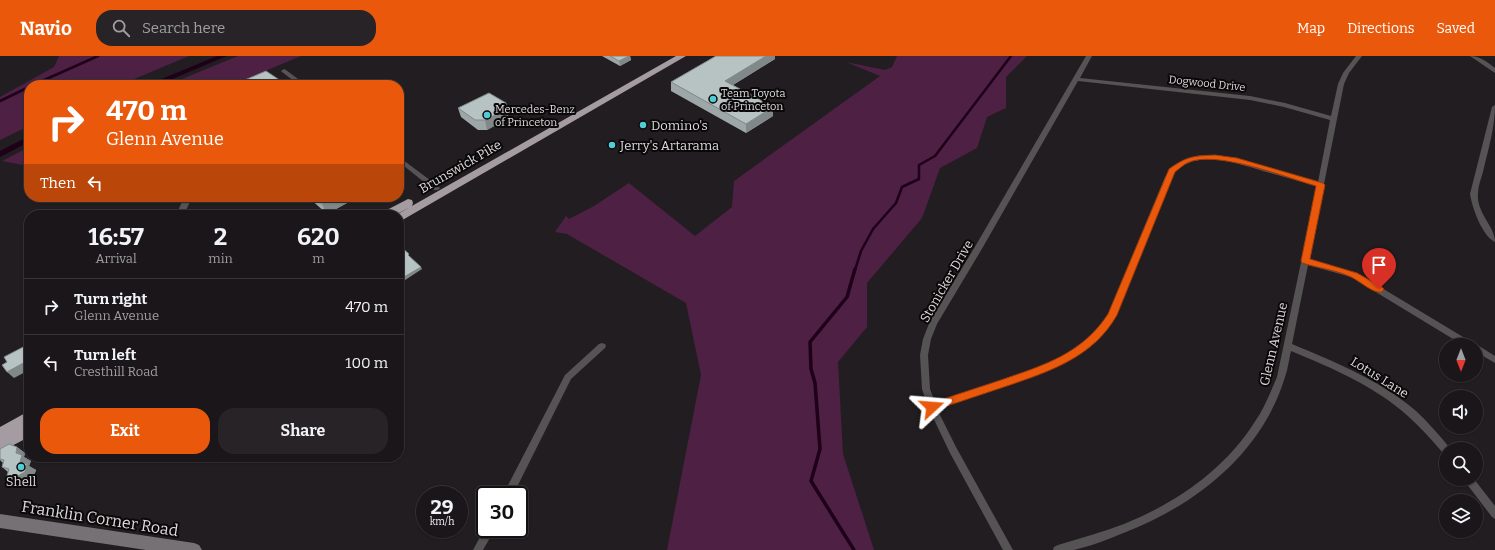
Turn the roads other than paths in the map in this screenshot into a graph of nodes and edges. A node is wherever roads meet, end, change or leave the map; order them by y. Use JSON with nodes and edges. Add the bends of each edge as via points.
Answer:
{"nodes":[{"id":1,"x":668,"y":56,"type":"edge"},
{"id":2,"x":682,"y":56,"type":"edge"},
{"id":3,"x":1089,"y":56,"type":"edge"},
{"id":4,"x":1359,"y":56,"type":"edge"},
{"id":5,"x":1472,"y":56,"type":"edge"},
{"id":6,"x":284,"y":71,"type":"dead end"},
{"id":7,"x":1495,"y":71,"type":"edge"},
{"id":8,"x":1075,"y":79,"type":"junction"},
{"id":9,"x":296,"y":80,"type":"edge"},
{"id":10,"x":1495,"y":107,"type":"edge"},
{"id":11,"x":1334,"y":119,"type":"junction"},
{"id":12,"x":404,"y":163,"type":"edge"},
{"id":13,"x":1321,"y":185,"type":"junction"},
{"id":14,"x":436,"y":188,"type":"junction"},
{"id":15,"x":396,"y":210,"type":"edge"},
{"id":16,"x":404,"y":215,"type":"edge"},
{"id":17,"x":1495,"y":239,"type":"edge"},
{"id":18,"x":1305,"y":261,"type":"junction"},
{"id":19,"x":1458,"y":338,"type":"edge"},
{"id":20,"x":602,"y":346,"type":"dead end"},
{"id":21,"x":1288,"y":346,"type":"junction"},
{"id":22,"x":1483,"y":352,"type":"edge"},
{"id":23,"x":1495,"y":360,"type":"edge"},
{"id":24,"x":932,"y":407,"type":"junction"},
{"id":25,"x":24,"y":420,"type":"edge"},
{"id":26,"x":24,"y":433,"type":"edge"},
{"id":27,"x":0,"y":434,"type":"edge"},
{"id":28,"x":1439,"y":442,"type":"edge"},
{"id":29,"x":0,"y":446,"type":"edge"},
{"id":30,"x":513,"y":486,"type":"edge"},
{"id":31,"x":1473,"y":486,"type":"edge"},
{"id":32,"x":1495,"y":514,"type":"edge"},
{"id":33,"x":0,"y":521,"type":"edge"},
{"id":34,"x":485,"y":538,"type":"edge"},
{"id":35,"x":191,"y":550,"type":"edge"},
{"id":36,"x":478,"y":550,"type":"edge"},
{"id":37,"x":1008,"y":550,"type":"edge"},
{"id":38,"x":1058,"y":550,"type":"edge"}],
"edges":[{"from":1,"to":14,"type":"highway","name":"Brunswick Pike"},
{"from":2,"to":16,"type":"highway","name":"Brunswick Pike"},
{"from":3,"to":8,"type":"street","name":"Stonicker Drive"},
{"from":4,"to":11,"type":"street","name":"Glenn Avenue","via":[[1341,84]]},
{"from":5,"to":7,"type":"street"},
{"from":6,"to":9,"type":"street"},
{"from":8,"to":11,"type":"street","name":"Dogwood Drive","via":[[1250,98]]},
{"from":8,"to":24,"type":"street","name":"Stonicker Drive","via":[[980,247],[933,323],[927,339],[924,360],[926,389]]},
{"from":10,"to":17,"type":"street","via":[[1474,194],[1475,207],[1480,218]]},
{"from":11,"to":13,"type":"street","name":"Glenn Avenue"},
{"from":12,"to":14,"type":"street"},
{"from":13,"to":18,"type":"street","name":"Glenn Avenue"},
{"from":13,"to":24,"type":"street","via":[[1226,158],[1195,158],[1177,166],[1168,177],[1112,315],[1092,340],[1065,360],[1046,368]]},
{"from":14,"to":15,"type":"highway","name":"Brunswick Pike"},
{"from":18,"to":19,"type":"street","via":[[1354,275]]},
{"from":18,"to":21,"type":"street","name":"Glenn Avenue"},
{"from":20,"to":30,"type":"street","via":[[568,377]]},
{"from":21,"to":28,"type":"street","name":"Lotus Lane","via":[[1348,372],[1388,394],[1423,424]]},
{"from":21,"to":38,"type":"street","name":"Glenn Avenue","via":[[1281,377],[1262,420],[1231,461],[1213,477],[1193,493],[1164,510],[1138,522]]},
{"from":22,"to":23,"type":"street"},
{"from":24,"to":37,"type":"street","name":"Stonicker Drive"},
{"from":25,"to":27,"type":"highway"},
{"from":26,"to":29,"type":"highway"},
{"from":31,"to":32,"type":"street"},
{"from":33,"to":35,"type":"main road","name":"Franklin Corner Road"},
{"from":34,"to":36,"type":"street"}]}
